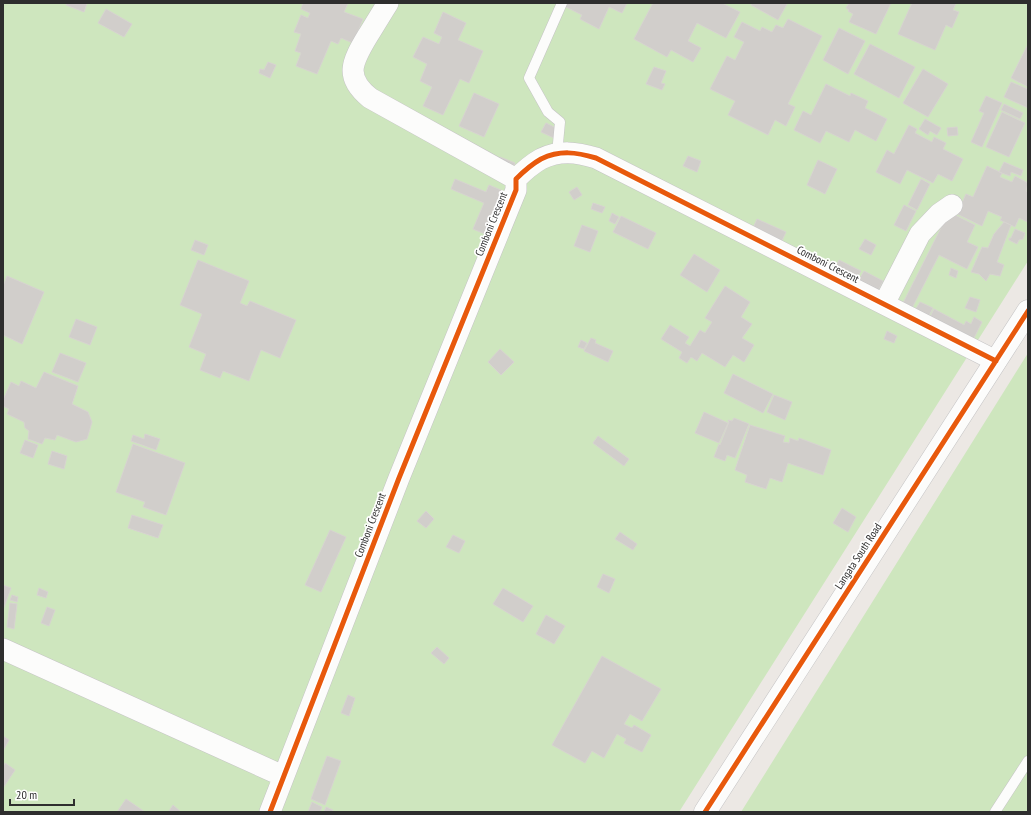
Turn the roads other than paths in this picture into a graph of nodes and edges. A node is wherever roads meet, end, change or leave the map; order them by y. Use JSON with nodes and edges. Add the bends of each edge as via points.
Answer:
{"nodes":[{"id":1,"x":388,"y":3,"type":"edge"},
{"id":2,"x":562,"y":3,"type":"edge"},
{"id":3,"x":557,"y":154,"type":"junction"},
{"id":4,"x":516,"y":179,"type":"junction"},
{"id":5,"x":952,"y":205,"type":"dead end"},
{"id":6,"x":884,"y":304,"type":"junction"},
{"id":7,"x":1028,"y":311,"type":"edge"},
{"id":8,"x":996,"y":361,"type":"junction"},
{"id":9,"x":3,"y":649,"type":"edge"},
{"id":10,"x":1028,"y":761,"type":"edge"},
{"id":11,"x":283,"y":776,"type":"junction"},
{"id":12,"x":270,"y":812,"type":"edge"},
{"id":13,"x":705,"y":812,"type":"edge"},
{"id":14,"x":995,"y":812,"type":"edge"}],
"edges":[{"from":1,"to":4,"type":"street","via":[[355,57],[354,80],[360,90]]},
{"from":2,"to":3,"type":"lane","via":[[529,78],[548,112],[560,122]]},
{"from":3,"to":4,"type":"street","name":"Comboni Crescent","via":[[540,160]]},
{"from":3,"to":6,"type":"street","name":"Comboni Crescent","via":[[578,153],[596,158]]},
{"from":4,"to":11,"type":"street","name":"Comboni Crescent","via":[[516,190],[399,478]]},
{"from":5,"to":6,"type":"street","via":[[939,214],[920,234]]},
{"from":6,"to":8,"type":"street","name":"Comboni Crescent"},
{"from":7,"to":8,"type":"street","name":"Langata South Road"},
{"from":8,"to":13,"type":"street","name":"Langata South Road"},
{"from":9,"to":11,"type":"street"},
{"from":10,"to":14,"type":"lane"},
{"from":11,"to":12,"type":"street","name":"Comboni Crescent"}]}
